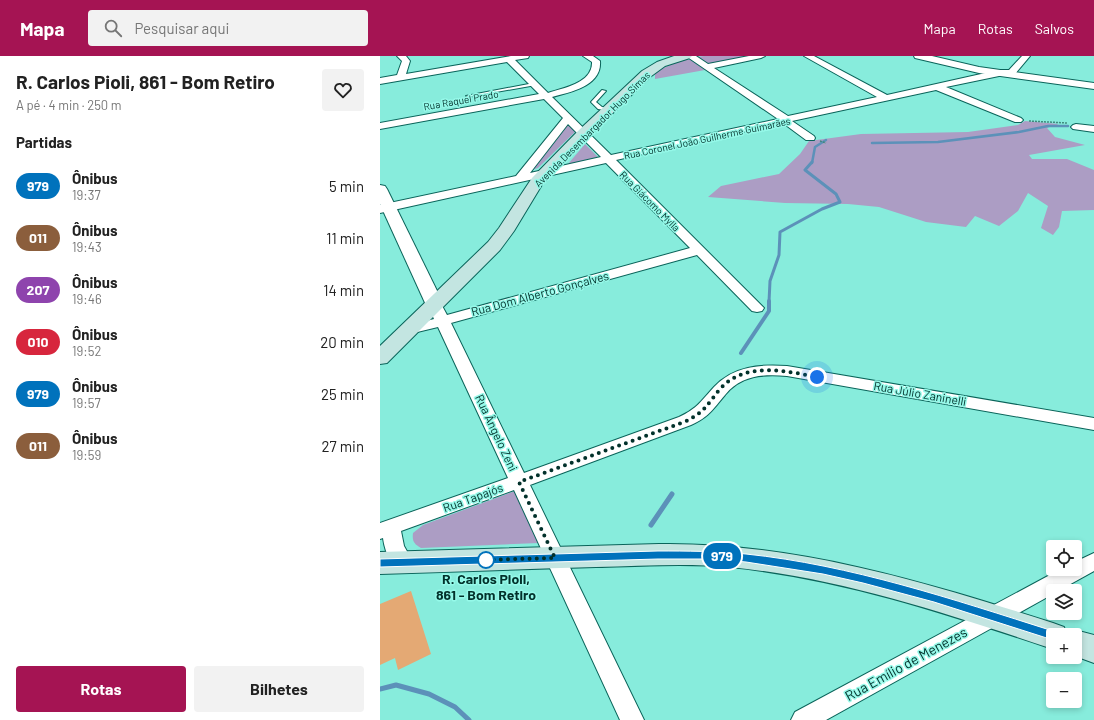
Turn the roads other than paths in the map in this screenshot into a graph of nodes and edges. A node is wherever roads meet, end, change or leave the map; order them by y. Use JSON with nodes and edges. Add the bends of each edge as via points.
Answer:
{"nodes":[{"id":1,"x":416,"y":56,"type":"edge"},
{"id":2,"x":525,"y":56,"type":"edge"},
{"id":3,"x":587,"y":56,"type":"edge"},
{"id":4,"x":686,"y":56,"type":"edge"},
{"id":5,"x":690,"y":56,"type":"edge"},
{"id":6,"x":761,"y":56,"type":"edge"},
{"id":7,"x":808,"y":56,"type":"edge"},
{"id":8,"x":919,"y":56,"type":"edge"},
{"id":9,"x":1026,"y":56,"type":"edge"},
{"id":10,"x":403,"y":59,"type":"edge"},
{"id":11,"x":509,"y":59,"type":"junction"},
{"id":12,"x":706,"y":67,"type":"junction"},
{"id":13,"x":999,"y":74,"type":"junction"},
{"id":14,"x":401,"y":77,"type":"junction"},
{"id":15,"x":380,"y":81,"type":"edge"},
{"id":16,"x":534,"y":84,"type":"junction"},
{"id":17,"x":1094,"y":86,"type":"edge"},
{"id":18,"x":937,"y":87,"type":"junction"},
{"id":19,"x":604,"y":91,"type":"dead end"},
{"id":20,"x":468,"y":96,"type":"dead end"},
{"id":21,"x":546,"y":96,"type":"junction"},
{"id":22,"x":886,"y":98,"type":"junction"},
{"id":23,"x":609,"y":110,"type":"junction"},
{"id":24,"x":568,"y":118,"type":"junction"},
{"id":25,"x":787,"y":120,"type":"junction"},
{"id":26,"x":1018,"y":120,"type":"road end"},
{"id":27,"x":380,"y":126,"type":"edge"},
{"id":28,"x":1076,"y":127,"type":"road end"},
{"id":29,"x":1094,"y":129,"type":"edge"},
{"id":30,"x":583,"y":134,"type":"junction"},
{"id":31,"x":810,"y":138,"type":"dead end"},
{"id":32,"x":608,"y":159,"type":"junction"},
{"id":33,"x":544,"y":173,"type":"junction"},
{"id":34,"x":520,"y":178,"type":"junction"},
{"id":35,"x":380,"y":189,"type":"edge"},
{"id":36,"x":384,"y":208,"type":"edge"},
{"id":37,"x":699,"y":250,"type":"junction"},
{"id":38,"x":757,"y":308,"type":"dead end"},
{"id":39,"x":439,"y":313,"type":"junction"},
{"id":40,"x":409,"y":330,"type":"junction"},
{"id":41,"x":380,"y":338,"type":"edge"},
{"id":42,"x":380,"y":357,"type":"edge"},
{"id":43,"x":746,"y":374,"type":"joint"},
{"id":44,"x":1094,"y":424,"type":"edge"},
{"id":45,"x":519,"y":482,"type":"junction"},
{"id":46,"x":385,"y":529,"type":"edge"},
{"id":47,"x":555,"y":558,"type":"junction"},
{"id":48,"x":1094,"y":561,"type":"edge"},
{"id":49,"x":392,"y":563,"type":"edge"},
{"id":50,"x":993,"y":616,"type":"junction"},
{"id":51,"x":1046,"y":634,"type":"edge"},
{"id":52,"x":1082,"y":645,"type":"edge"},
{"id":53,"x":1094,"y":649,"type":"edge"},
{"id":54,"x":632,"y":720,"type":"edge"},
{"id":55,"x":803,"y":720,"type":"edge"}],
"edges":[{"from":1,"to":10,"type":"street"},
{"from":2,"to":11,"type":"street"},
{"from":3,"to":21,"type":"street","name":"Rua Raquel Prado","via":[[596,61],[596,71],[587,80],[570,89]]},
{"from":4,"to":23,"type":"main road","name":"Avenida Desembargador Hugo Simas","via":[[651,70]]},
{"from":5,"to":12,"type":"street"},
{"from":6,"to":12,"type":"street"},
{"from":7,"to":22,"type":"street"},
{"from":8,"to":13,"type":"street"},
{"from":9,"to":13,"type":"street","name":"Rua Coronel João Guilherme Guimarães","via":[[1014,71]]},
{"from":10,"to":14,"type":"street"},
{"from":11,"to":14,"type":"street"},
{"from":11,"to":16,"type":"street","name":"Rua Giácomo Mylla"},
{"from":12,"to":25,"type":"street"},
{"from":13,"to":17,"type":"street"},
{"from":13,"to":18,"type":"street","name":"Rua Coronel João Guilherme Guimarães"},
{"from":14,"to":15,"type":"street"},
{"from":16,"to":20,"type":"lane"},
{"from":16,"to":21,"type":"street","name":"Rua Giácomo Mylla"},
{"from":18,"to":22,"type":"street","name":"Rua Coronel João Guilherme Guimarães"},
{"from":18,"to":26,"type":"street"},
{"from":19,"to":23,"type":"lane","via":[[593,102],[600,108]]},
{"from":21,"to":24,"type":"street","name":"Rua Giácomo Mylla"},
{"from":21,"to":27,"type":"street","name":"Rua Raquel Prado"},
{"from":22,"to":25,"type":"street","name":"Rua Coronel João Guilherme Guimarães"},
{"from":23,"to":30,"type":"main road","name":"Avenida Desembargador Hugo Simas"},
{"from":24,"to":30,"type":"street","name":"Rua Giácomo Mylla"},
{"from":24,"to":34,"type":"street"},
{"from":25,"to":31,"type":"street"},
{"from":25,"to":32,"type":"street","name":"Rua Coronel João Guilherme Guimarães"},
{"from":28,"to":29,"type":"street"},
{"from":30,"to":32,"type":"street","name":"Rua Giácomo Mylla"},
{"from":30,"to":33,"type":"main road","name":"Avenida Desembargador Hugo Simas"},
{"from":32,"to":33,"type":"street","name":"Rua Coronel João Guilherme Guimarães"},
{"from":32,"to":37,"type":"street","name":"Rua Giácomo Mylla"},
{"from":33,"to":34,"type":"street","name":"Rua Coronel João Guilherme Guimarães"},
{"from":33,"to":39,"type":"main road","name":"Avenida Desembargador Hugo Simas","via":[[529,192],[501,238]]},
{"from":34,"to":36,"type":"street","name":"Rua Coronel João Guilherme Guimarães"},
{"from":35,"to":36,"type":"street","name":"Rua Ângelo Zeni"},
{"from":36,"to":39,"type":"street","name":"Rua Ângelo Zeni"},
{"from":37,"to":38,"type":"street","name":"Rua Giácomo Mylla"},
{"from":37,"to":39,"type":"street","name":"Rua Dom Alberto Gonçalves"},
{"from":39,"to":40,"type":"main road","name":"Avenida Desembargador Hugo Simas"},
{"from":39,"to":45,"type":"street","name":"Rua Ângelo Zeni"},
{"from":40,"to":41,"type":"main road"},
{"from":40,"to":42,"type":"main road","name":"Avenida Desembargador Hugo Simas"},
{"from":43,"to":44,"type":"street","name":"Rua Júlio Zaninelli","via":[[764,370],[787,371]]},
{"from":43,"to":45,"type":"street","name":"Rua Tapajós","via":[[728,383],[707,408],[684,422]]},
{"from":45,"to":46,"type":"street","name":"Rua Tapajós"},
{"from":45,"to":47,"type":"street","name":"Rua Ângelo Zeni"},
{"from":46,"to":49,"type":"street","name":"Rua Tapajós","via":[[394,548]]},
{"from":47,"to":49,"type":"main road"},
{"from":47,"to":50,"type":"main road","via":[[679,555],[746,558],[863,578]]},
{"from":47,"to":54,"type":"street","name":"Rua Ângelo Zeni"},
{"from":48,"to":50,"type":"street","name":"Rua Emílio de Menezes"},
{"from":50,"to":51,"type":"main road"},
{"from":50,"to":55,"type":"street","name":"Rua Emílio de Menezes"},
{"from":52,"to":53,"type":"main road"}]}
